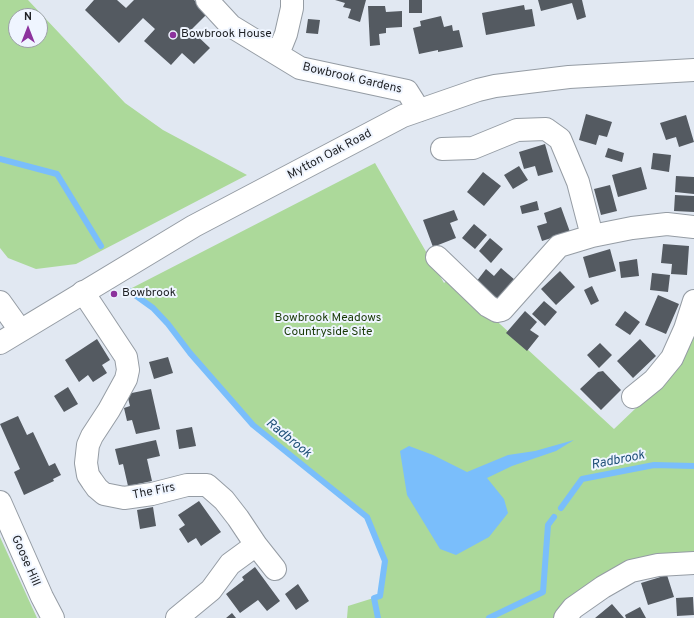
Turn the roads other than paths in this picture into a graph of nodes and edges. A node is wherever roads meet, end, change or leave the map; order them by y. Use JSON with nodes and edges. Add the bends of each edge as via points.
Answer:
{"nodes":[{"id":1,"x":207,"y":0,"type":"edge"},
{"id":2,"x":292,"y":0,"type":"edge"},
{"id":3,"x":278,"y":54,"type":"junction"},
{"id":4,"x":694,"y":70,"type":"edge"},
{"id":5,"x":420,"y":110,"type":"junction"},
{"id":6,"x":442,"y":149,"type":"dead end"},
{"id":7,"x":694,"y":227,"type":"edge"},
{"id":8,"x":592,"y":236,"type":"junction"},
{"id":9,"x":437,"y":258,"type":"dead end"},
{"id":10,"x":83,"y":292,"type":"junction"},
{"id":11,"x":694,"y":301,"type":"edge"},
{"id":12,"x":0,"y":302,"type":"edge"},
{"id":13,"x":20,"y":330,"type":"junction"},
{"id":14,"x":0,"y":343,"type":"edge"},
{"id":15,"x":633,"y":397,"type":"dead end"},
{"id":16,"x":0,"y":502,"type":"edge"},
{"id":17,"x":256,"y":545,"type":"junction"},
{"id":18,"x":694,"y":564,"type":"edge"},
{"id":19,"x":275,"y":569,"type":"dead end"},
{"id":20,"x":53,"y":618,"type":"edge"},
{"id":21,"x":177,"y":618,"type":"edge"},
{"id":22,"x":565,"y":618,"type":"edge"}],
"edges":[{"from":1,"to":3,"type":"street","name":"Bowbrook Gardens","via":[[231,26]]},
{"from":2,"to":3,"type":"street","via":[[286,34]]},
{"from":3,"to":5,"type":"street","name":"Bowbrook Gardens","via":[[300,68],[407,92]]},
{"from":4,"to":5,"type":"street","name":"Mytton Oak Road","via":[[569,77],[495,86]]},
{"from":5,"to":10,"type":"street","name":"Mytton Oak Road","via":[[403,116],[194,226]]},
{"from":6,"to":8,"type":"street","via":[[473,148],[517,130],[546,129],[560,139],[578,182]]},
{"from":7,"to":8,"type":"street","via":[[667,224],[642,226]]},
{"from":8,"to":9,"type":"street","via":[[559,246],[502,310],[497,311],[488,306]]},
{"from":10,"to":13,"type":"street","name":"Mytton Oak Road"},
{"from":10,"to":17,"type":"street","name":"The Firs","via":[[126,357],[128,370],[126,379],[92,436],[87,453],[88,475],[104,494],[124,498],[187,485],[207,484],[224,500]]},
{"from":11,"to":15,"type":"street","via":[[672,358],[654,380]]},
{"from":12,"to":13,"type":"street"},
{"from":13,"to":14,"type":"street","name":"Mytton Oak Road"},
{"from":16,"to":20,"type":"street","name":"Goose Hill"},
{"from":17,"to":19,"type":"street","name":"The Firs"},
{"from":17,"to":21,"type":"street","via":[[230,564],[211,590]]},
{"from":18,"to":22,"type":"street","via":[[658,565],[631,571],[573,608]]}]}
